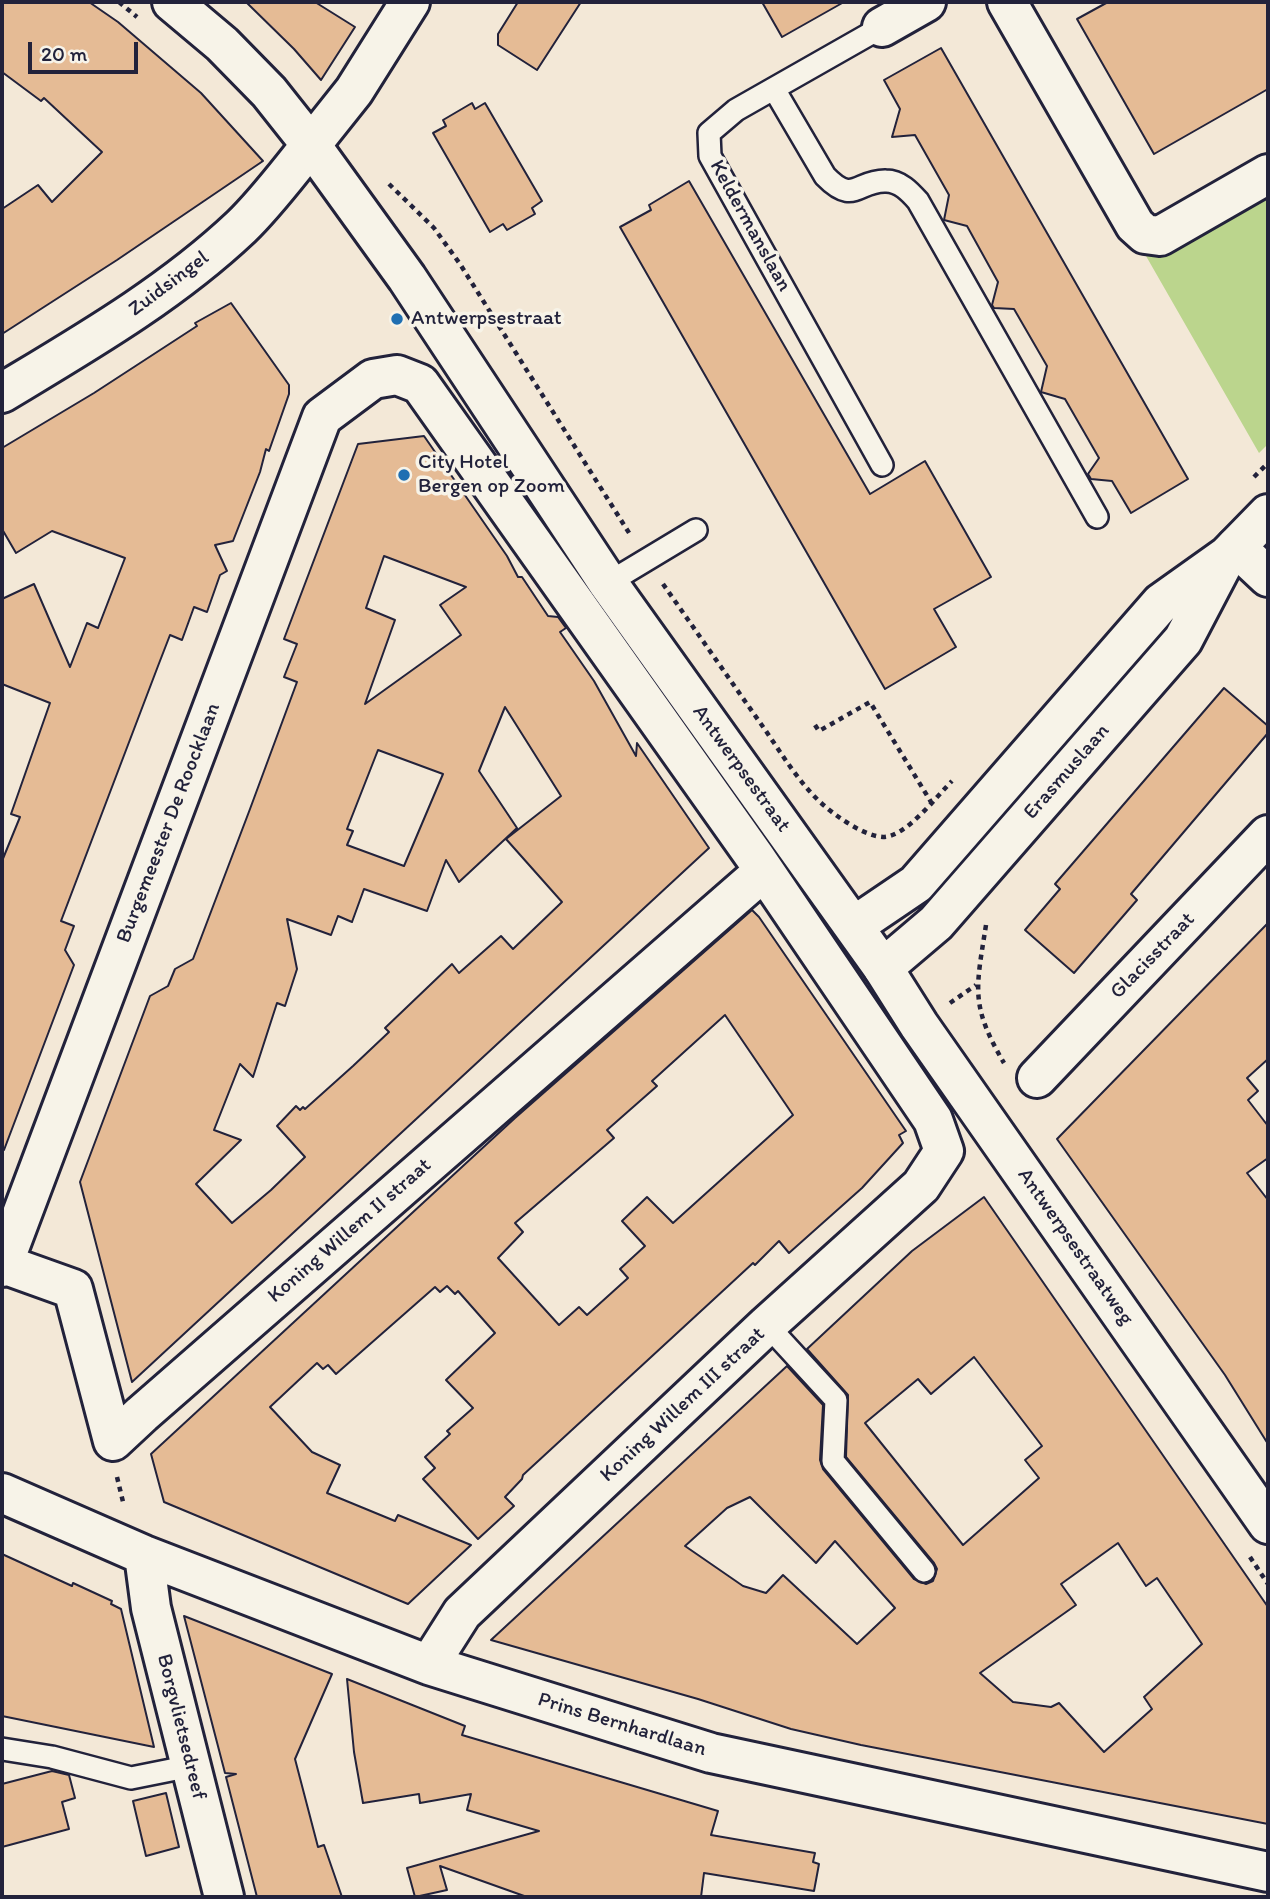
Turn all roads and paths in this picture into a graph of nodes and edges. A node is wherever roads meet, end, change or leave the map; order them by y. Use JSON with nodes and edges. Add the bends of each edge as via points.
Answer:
{"nodes":[{"id":1,"x":172,"y":2,"type":"edge"},
{"id":2,"x":410,"y":2,"type":"edge"},
{"id":3,"x":926,"y":2,"type":"edge"},
{"id":4,"x":1007,"y":2,"type":"edge"},
{"id":5,"x":882,"y":27,"type":"joint"},
{"id":6,"x":774,"y":89,"type":"junction"},
{"id":7,"x":311,"y":145,"type":"junction"},
{"id":8,"x":1268,"y":174,"type":"edge"},
{"id":9,"x":383,"y":177,"type":"dead end"},
{"id":10,"x":354,"y":392,"type":"joint"},
{"id":11,"x":2,"y":393,"type":"edge"},
{"id":12,"x":882,"y":465,"type":"dead end"},
{"id":13,"x":1268,"y":514,"type":"edge"},
{"id":14,"x":1097,"y":517,"type":"dead end"},
{"id":15,"x":696,"y":530,"type":"dead end"},
{"id":16,"x":1232,"y":551,"type":"junction"},
{"id":17,"x":646,"y":560,"type":"junction"},
{"id":18,"x":1268,"y":577,"type":"edge"},
{"id":19,"x":608,"y":583,"type":"junction"},
{"id":20,"x":816,"y":724,"type":"dead end"},
{"id":21,"x":930,"y":802,"type":"dead end"},
{"id":22,"x":906,"y":829,"type":"dead end"},
{"id":23,"x":1268,"y":835,"type":"edge"},
{"id":24,"x":764,"y":871,"type":"junction"},
{"id":25,"x":988,"y":914,"type":"dead end"},
{"id":26,"x":854,"y":926,"type":"junction"},
{"id":27,"x":883,"y":968,"type":"junction"},
{"id":28,"x":1021,"y":1072,"type":"joint"},
{"id":29,"x":944,"y":1151,"type":"joint"},
{"id":30,"x":2,"y":1266,"type":"edge"},
{"id":31,"x":767,"y":1325,"type":"junction"},
{"id":32,"x":113,"y":1441,"type":"junction"},
{"id":33,"x":2,"y":1493,"type":"edge"},
{"id":34,"x":1268,"y":1524,"type":"edge"},
{"id":35,"x":144,"y":1555,"type":"junction"},
{"id":36,"x":924,"y":1571,"type":"dead end"},
{"id":37,"x":429,"y":1665,"type":"junction"},
{"id":38,"x":2,"y":1749,"type":"edge"},
{"id":39,"x":191,"y":1766,"type":"junction"},
{"id":40,"x":1252,"y":1879,"type":"edge"},
{"id":41,"x":224,"y":1897,"type":"edge"}],
"edges":[{"from":1,"to":7,"type":"street","name":"Antwerpsestraat","via":[[269,92]]},
{"from":2,"to":7,"type":"street","name":"Zuidsingel","via":[[354,91]]},
{"from":3,"to":5,"type":"street","name":"Keldermanslaan"},
{"from":4,"to":8,"type":"street","via":[[1135,225],[1145,234],[1160,236]]},
{"from":5,"to":6,"type":"lane","name":"Keldermanslaan"},
{"from":6,"to":12,"type":"lane","name":"Keldermanslaan","via":[[736,110],[709,133],[710,156]]},
{"from":6,"to":14,"type":"lane","via":[[836,187],[850,191],[886,181],[905,187],[918,201]]},
{"from":7,"to":11,"type":"street","name":"Zuidsingel","via":[[242,226],[180,279]]},
{"from":7,"to":19,"type":"street","name":"Antwerpsestraat","via":[[407,278]]},
{"from":9,"to":17,"type":"path","name":"Antwerpsestraat","via":[[434,228],[460,264]]},
{"from":10,"to":24,"type":"street","name":"Antwerpsestraat","via":[[373,379],[397,375],[420,384]]},
{"from":10,"to":30,"type":"street","name":"Burgemeester De Roocklaan","via":[[323,417]]},
{"from":13,"to":16,"type":"street","name":"Erasmuslaan"},
{"from":15,"to":17,"type":"lane"},
{"from":16,"to":18,"type":"street"},
{"from":16,"to":26,"type":"street","name":"Erasmuslaan","via":[[1161,603],[916,884]]},
{"from":16,"to":27,"type":"street","name":"Erasmuslaan","via":[[1183,640],[936,923]]},
{"from":17,"to":19,"type":"lane"},
{"from":17,"to":22,"type":"path","name":"Antwerpsestraat","via":[[797,775],[825,807],[870,834],[884,837]]},
{"from":19,"to":26,"type":"street","name":"Antwerpsestraat"},
{"from":20,"to":21,"type":"path","via":[[819,732],[870,702]]},
{"from":23,"to":28,"type":"street","name":"Glacisstraat"},
{"from":24,"to":29,"type":"street","name":"Antwerpsestraat","via":[[933,1120]]},
{"from":24,"to":32,"type":"street","name":"Koning Willem II straat"},
{"from":25,"to":28,"type":"path","via":[[976,985],[978,1002],[982,1021]]},
{"from":26,"to":27,"type":"street","name":"Antwerpsestraat"},
{"from":27,"to":34,"type":"street","name":"Antwerpsestraatweg"},
{"from":29,"to":31,"type":"street","name":"Koning Willem III straat","via":[[921,1186]]},
{"from":30,"to":32,"type":"street","via":[[73,1289]]},
{"from":31,"to":36,"type":"lane","via":[[836,1400],[833,1461]]},
{"from":31,"to":37,"type":"street","name":"Koning Willem III straat","via":[[462,1612]]},
{"from":32,"to":35,"type":"path","via":[[113,1461],[129,1527]]},
{"from":33,"to":35,"type":"street","name":"Prins Bernhardlaan"},
{"from":35,"to":37,"type":"street","name":"Prins Bernhardlaan"},
{"from":35,"to":39,"type":"street","name":"Borgvlietsedreef","via":[[152,1608]]},
{"from":37,"to":40,"type":"street","name":"Prins Bernhardlaan","via":[[711,1753]]},
{"from":38,"to":39,"type":"lane","via":[[131,1778]]},
{"from":39,"to":41,"type":"street","name":"Borgvlietsedreef"}]}
